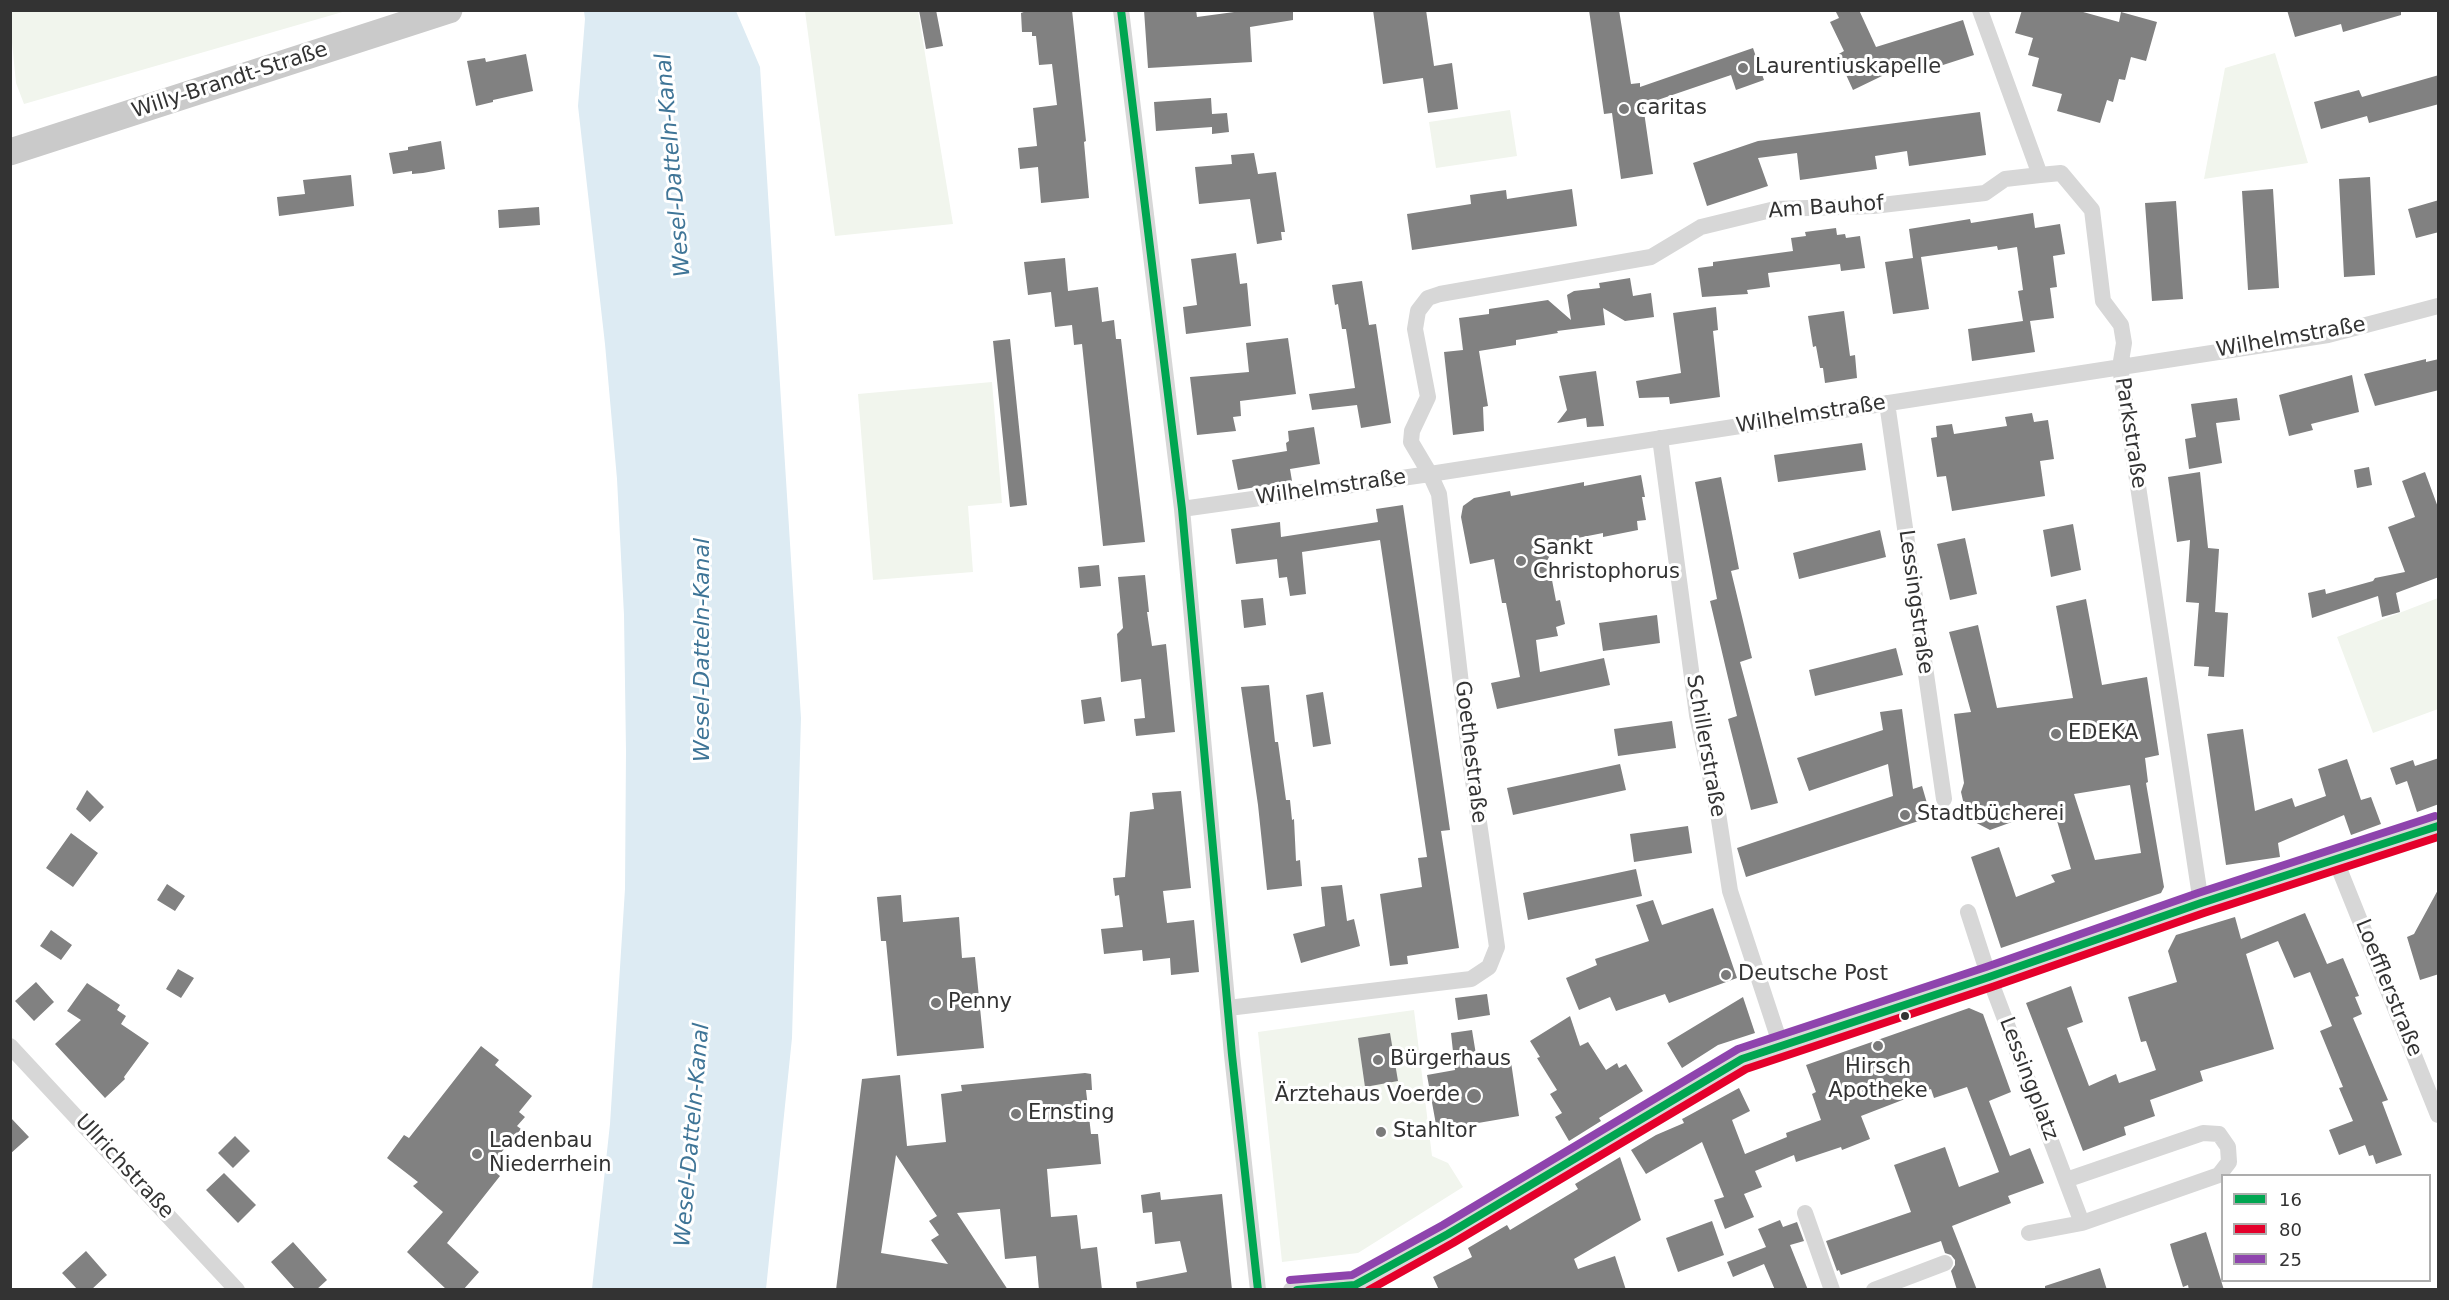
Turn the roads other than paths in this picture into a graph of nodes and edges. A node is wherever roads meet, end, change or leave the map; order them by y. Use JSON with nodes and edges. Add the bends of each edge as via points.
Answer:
{"nodes":[{"id":1,"x":449,"y":10,"type":"edge"},
{"id":2,"x":1121,"y":10,"type":"edge"},
{"id":3,"x":1980,"y":10,"type":"edge"},
{"id":4,"x":10,"y":152,"type":"edge"},
{"id":5,"x":2040,"y":175,"type":"junction"},
{"id":6,"x":1440,"y":294,"type":"joint"},
{"id":7,"x":2439,"y":306,"type":"edge"},
{"id":8,"x":2120,"y":367,"type":"junction"},
{"id":9,"x":1887,"y":404,"type":"junction"},
{"id":10,"x":1660,"y":438,"type":"junction"},
{"id":11,"x":1430,"y":474,"type":"junction"},
{"id":12,"x":1182,"y":510,"type":"junction"},
{"id":13,"x":1944,"y":800,"type":"dead end"},
{"id":14,"x":2439,"y":826,"type":"edge"},
{"id":15,"x":2336,"y":861,"type":"junction"},
{"id":16,"x":2201,"y":903,"type":"junction"},
{"id":17,"x":1968,"y":912,"type":"dead end"},
{"id":18,"x":1989,"y":978,"type":"junction"},
{"id":19,"x":1228,"y":1008,"type":"junction"},
{"id":20,"x":10,"y":1046,"type":"edge"},
{"id":21,"x":1781,"y":1046,"type":"junction"},
{"id":22,"x":2439,"y":1115,"type":"edge"},
{"id":23,"x":2066,"y":1180,"type":"junction"},
{"id":24,"x":1805,"y":1213,"type":"dead end"},
{"id":25,"x":2082,"y":1222,"type":"junction"},
{"id":26,"x":2029,"y":1233,"type":"dead end"},
{"id":27,"x":1945,"y":1263,"type":"dead end"},
{"id":28,"x":1895,"y":1286,"type":"edge"},
{"id":29,"x":237,"y":1290,"type":"edge"},
{"id":30,"x":1258,"y":1290,"type":"edge"},
{"id":31,"x":1292,"y":1290,"type":"edge"},
{"id":32,"x":1832,"y":1290,"type":"edge"},
{"id":33,"x":1874,"y":1290,"type":"edge"}],
"edges":[{"from":1,"to":4,"type":"main road","name":"Willy-Brandt-Straße"},
{"from":2,"to":12,"type":"street"},
{"from":3,"to":5,"type":"street"},
{"from":5,"to":6,"type":"street","name":"Am Bauhof","via":[[2005,179],[1985,193],[1873,206],[1775,209],[1701,227],[1651,257]]},
{"from":5,"to":8,"type":"street","name":"Parkstraße","via":[[2061,173],[2092,210],[2103,301],[2121,325],[2124,343]]},
{"from":6,"to":11,"type":"street","name":"Goethestraße","via":[[1428,298],[1418,311],[1415,329],[1428,397],[1411,442]]},
{"from":7,"to":8,"type":"street","name":"Wilhelmstraße","via":[[2328,335]]},
{"from":8,"to":9,"type":"street","name":"Wilhelmstraße"},
{"from":8,"to":16,"type":"street","name":"Parkstraße"},
{"from":9,"to":10,"type":"street","name":"Wilhelmstraße"},
{"from":9,"to":13,"type":"street","name":"Lessingstraße"},
{"from":10,"to":11,"type":"street","name":"Wilhelmstraße"},
{"from":10,"to":21,"type":"street","name":"Schillerstraße","via":[[1698,715],[1730,891]]},
{"from":11,"to":12,"type":"street","name":"Wilhelmstraße"},
{"from":11,"to":19,"type":"street","name":"Goethestraße","via":[[1439,494],[1497,947],[1489,967],[1471,979]]},
{"from":12,"to":19,"type":"street"},
{"from":14,"to":15,"type":"street"},
{"from":15,"to":16,"type":"street"},
{"from":15,"to":22,"type":"street","name":"Loefflerstraße"},
{"from":16,"to":18,"type":"street"},
{"from":17,"to":18,"type":"street"},
{"from":18,"to":21,"type":"street"},
{"from":18,"to":23,"type":"street","name":"Lessingplatz"},
{"from":19,"to":30,"type":"street"},
{"from":20,"to":29,"type":"street","name":"Ullrichstraße"},
{"from":21,"to":31,"type":"street","via":[[1742,1059],[1355,1285]]},
{"from":23,"to":25,"type":"street","name":"Lessingplatz"},
{"from":23,"to":25,"type":"street","via":[[2203,1133],[2219,1134],[2228,1147],[2229,1162],[2219,1176]]},
{"from":24,"to":32,"type":"street"},
{"from":25,"to":26,"type":"street"},
{"from":27,"to":28,"type":"street"},
{"from":28,"to":33,"type":"street"}]}
